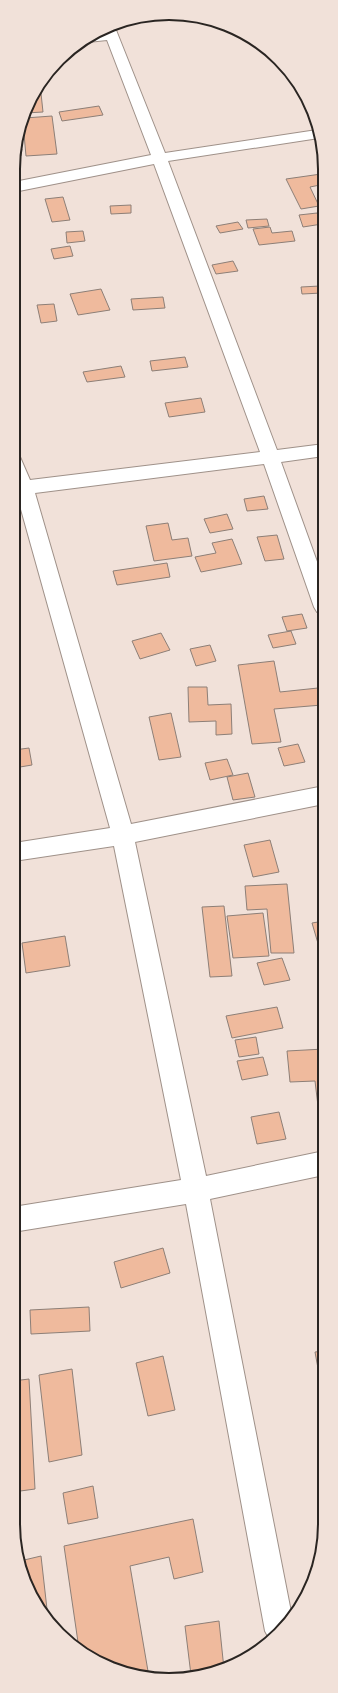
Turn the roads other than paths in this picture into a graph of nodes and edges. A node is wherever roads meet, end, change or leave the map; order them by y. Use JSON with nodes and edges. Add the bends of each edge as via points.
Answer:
{"nodes":[{"id":1,"x":111,"y":32,"type":"edge"},
{"id":2,"x":314,"y":135,"type":"edge"},
{"id":3,"x":160,"y":158,"type":"junction"},
{"id":4,"x":20,"y":186,"type":"edge"},
{"id":5,"x":318,"y":451,"type":"edge"},
{"id":6,"x":272,"y":457,"type":"junction"},
{"id":7,"x":20,"y":489,"type":"edge"},
{"id":8,"x":20,"y":492,"type":"edge"},
{"id":9,"x":318,"y":590,"type":"edge"},
{"id":10,"x":318,"y":796,"type":"edge"},
{"id":11,"x":123,"y":835,"type":"junction"},
{"id":12,"x":20,"y":851,"type":"edge"},
{"id":13,"x":318,"y":1164,"type":"edge"},
{"id":14,"x":196,"y":1190,"type":"junction"},
{"id":15,"x":20,"y":1219,"type":"edge"},
{"id":16,"x":279,"y":1624,"type":"edge"}],
"edges":[{"from":1,"to":3,"type":"street"},
{"from":2,"to":3,"type":"street"},
{"from":3,"to":4,"type":"street"},
{"from":3,"to":6,"type":"street"},
{"from":5,"to":6,"type":"street"},
{"from":6,"to":7,"type":"street"},
{"from":6,"to":9,"type":"street"},
{"from":8,"to":11,"type":"street"},
{"from":10,"to":11,"type":"street"},
{"from":11,"to":12,"type":"street"},
{"from":11,"to":14,"type":"street"},
{"from":13,"to":14,"type":"street"},
{"from":14,"to":15,"type":"street"},
{"from":14,"to":16,"type":"street"}]}
